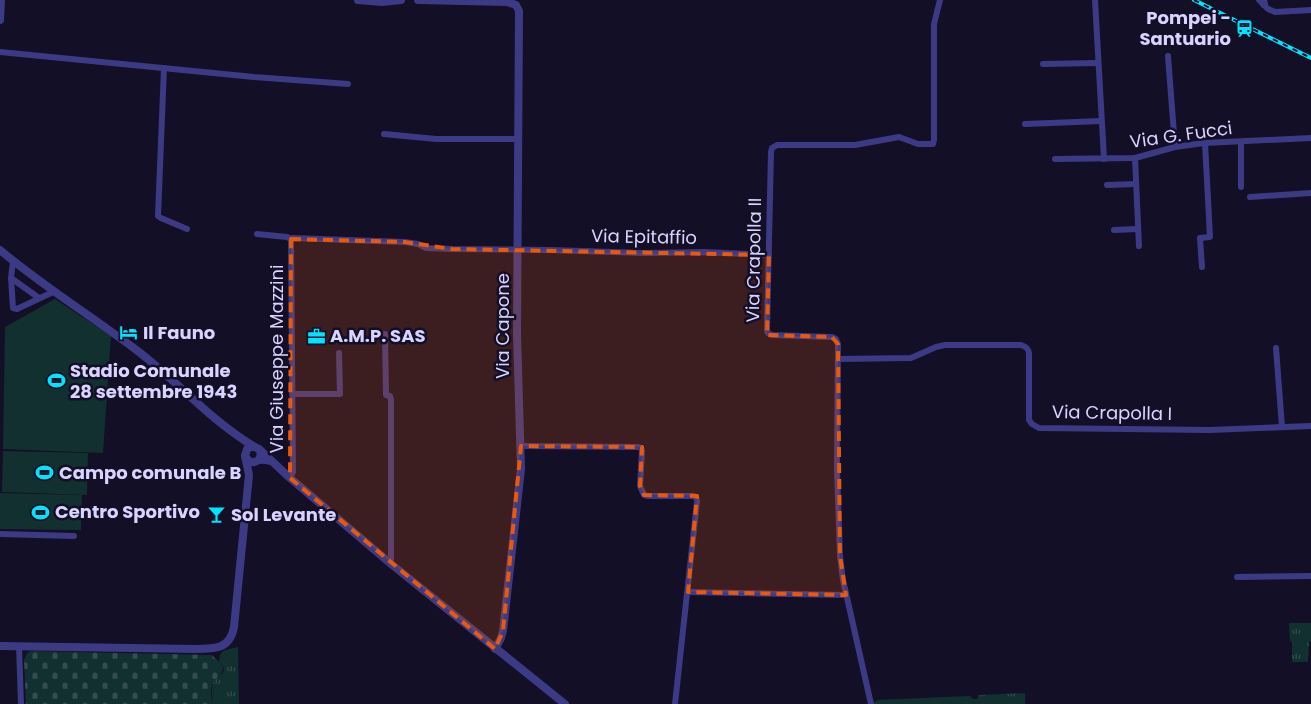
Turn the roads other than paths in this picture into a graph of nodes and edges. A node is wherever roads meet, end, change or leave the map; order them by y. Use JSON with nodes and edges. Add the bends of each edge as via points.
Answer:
{"nodes":[{"id":1,"x":1,"y":0,"type":"edge"},
{"id":2,"x":361,"y":0,"type":"edge"},
{"id":3,"x":401,"y":0,"type":"edge"},
{"id":4,"x":418,"y":0,"type":"edge"},
{"id":5,"x":940,"y":0,"type":"edge"},
{"id":6,"x":1095,"y":0,"type":"edge"},
{"id":7,"x":1262,"y":1,"type":"edge"},
{"id":8,"x":517,"y":3,"type":"edge"},
{"id":9,"x":1311,"y":10,"type":"edge"},
{"id":10,"x":0,"y":20,"type":"edge"},
{"id":11,"x":0,"y":52,"type":"edge"},
{"id":12,"x":1168,"y":56,"type":"dead end"},
{"id":13,"x":1098,"y":63,"type":"junction"},
{"id":14,"x":1043,"y":64,"type":"dead end"},
{"id":15,"x":164,"y":68,"type":"junction"},
{"id":16,"x":348,"y":84,"type":"dead end"},
{"id":17,"x":1101,"y":121,"type":"junction"},
{"id":18,"x":1025,"y":124,"type":"dead end"},
{"id":19,"x":384,"y":134,"type":"dead end"},
{"id":20,"x":1311,"y":138,"type":"edge"},
{"id":21,"x":518,"y":139,"type":"junction"},
{"id":22,"x":1241,"y":142,"type":"junction"},
{"id":23,"x":1205,"y":143,"type":"junction"},
{"id":24,"x":1175,"y":147,"type":"junction"},
{"id":25,"x":1135,"y":158,"type":"junction"},
{"id":26,"x":1055,"y":159,"type":"dead end"},
{"id":27,"x":1104,"y":159,"type":"junction"},
{"id":28,"x":1136,"y":184,"type":"junction"},
{"id":29,"x":1107,"y":185,"type":"dead end"},
{"id":30,"x":1241,"y":187,"type":"dead end"},
{"id":31,"x":1311,"y":193,"type":"edge"},
{"id":32,"x":1250,"y":197,"type":"dead end"},
{"id":33,"x":187,"y":229,"type":"dead end"},
{"id":34,"x":1138,"y":229,"type":"junction"},
{"id":35,"x":1114,"y":230,"type":"dead end"},
{"id":36,"x":257,"y":234,"type":"dead end"},
{"id":37,"x":291,"y":238,"type":"junction"},
{"id":38,"x":1139,"y":246,"type":"dead end"},
{"id":39,"x":0,"y":250,"type":"edge"},
{"id":40,"x":517,"y":250,"type":"junction"},
{"id":41,"x":769,"y":255,"type":"junction"},
{"id":42,"x":13,"y":261,"type":"junction"},
{"id":43,"x":1202,"y":267,"type":"dead end"},
{"id":44,"x":11,"y":278,"type":"junction"},
{"id":45,"x":53,"y":292,"type":"junction"},
{"id":46,"x":39,"y":298,"type":"junction"},
{"id":47,"x":386,"y":334,"type":"dead end"},
{"id":48,"x":1276,"y":348,"type":"dead end"},
{"id":49,"x":339,"y":353,"type":"dead end"},
{"id":50,"x":839,"y":359,"type":"junction"},
{"id":51,"x":292,"y":394,"type":"junction"},
{"id":52,"x":1311,"y":426,"type":"edge"},
{"id":53,"x":1282,"y":427,"type":"junction"},
{"id":54,"x":242,"y":439,"type":"junction"},
{"id":55,"x":521,"y":446,"type":"junction"},
{"id":56,"x":257,"y":448,"type":"junction"},
{"id":57,"x":245,"y":454,"type":"junction"},
{"id":58,"x":258,"y":461,"type":"junction"},
{"id":59,"x":271,"y":461,"type":"junction"},
{"id":60,"x":249,"y":475,"type":"junction"},
{"id":61,"x":290,"y":478,"type":"junction"},
{"id":62,"x":0,"y":534,"type":"edge"},
{"id":63,"x":74,"y":536,"type":"dead end"},
{"id":64,"x":391,"y":564,"type":"junction"},
{"id":65,"x":1311,"y":576,"type":"edge"},
{"id":66,"x":1237,"y":577,"type":"dead end"},
{"id":67,"x":688,"y":592,"type":"junction"},
{"id":68,"x":846,"y":595,"type":"junction"},
{"id":69,"x":0,"y":646,"type":"edge"},
{"id":70,"x":19,"y":646,"type":"junction"},
{"id":71,"x":495,"y":648,"type":"junction"},
{"id":72,"x":555,"y":701,"type":"edge"},
{"id":73,"x":21,"y":704,"type":"edge"},
{"id":74,"x":565,"y":704,"type":"edge"},
{"id":75,"x":675,"y":704,"type":"edge"},
{"id":76,"x":871,"y":704,"type":"edge"}],
"edges":[{"from":1,"to":10,"type":"street"},
{"from":2,"to":3,"type":"street"},
{"from":4,"to":8,"type":"street"},
{"from":5,"to":41,"type":"street","name":"Via Crapolla II","via":[[934,24],[934,142],[918,144],[899,137],[856,144],[774,146],[771,152]]},
{"from":6,"to":13,"type":"street"},
{"from":7,"to":9,"type":"street","via":[[1275,12]]},
{"from":8,"to":21,"type":"street","name":"Via Capone"},
{"from":11,"to":15,"type":"street"},
{"from":12,"to":24,"type":"street"},
{"from":13,"to":14,"type":"street"},
{"from":13,"to":17,"type":"street"},
{"from":15,"to":16,"type":"street"},
{"from":15,"to":33,"type":"street","via":[[158,216]]},
{"from":17,"to":18,"type":"street"},
{"from":17,"to":27,"type":"street"},
{"from":19,"to":21,"type":"street","via":[[436,139]]},
{"from":20,"to":22,"type":"street","name":"Via G. Fucci"},
{"from":21,"to":40,"type":"street","name":"Via Capone"},
{"from":22,"to":23,"type":"street","name":"Via G. Fucci"},
{"from":22,"to":30,"type":"street"},
{"from":23,"to":24,"type":"street","name":"Via G. Fucci"},
{"from":23,"to":43,"type":"street","via":[[1210,237],[1200,238]]},
{"from":24,"to":25,"type":"street","name":"Via G. Fucci"},
{"from":25,"to":27,"type":"street","name":"Via G. Fucci"},
{"from":25,"to":28,"type":"street"},
{"from":26,"to":27,"type":"street","name":"Via G. Fucci"},
{"from":28,"to":29,"type":"street"},
{"from":28,"to":34,"type":"street"},
{"from":31,"to":32,"type":"street"},
{"from":34,"to":35,"type":"street"},
{"from":34,"to":38,"type":"street"},
{"from":36,"to":37,"type":"street"},
{"from":37,"to":40,"type":"street","via":[[404,242],[428,248]]},
{"from":37,"to":51,"type":"street","name":"Via Giuseppe Mazzini"},
{"from":39,"to":42,"type":"street"},
{"from":40,"to":41,"type":"street","name":"Via Epitaffio"},
{"from":40,"to":55,"type":"street","name":"Via Capone"},
{"from":41,"to":50,"type":"street","name":"Via Crapolla II","via":[[768,333],[832,337],[838,344]]},
{"from":42,"to":44,"type":"street"},
{"from":42,"to":45,"type":"street"},
{"from":44,"to":46,"type":"street"},
{"from":44,"to":46,"type":"street","via":[[13,308]]},
{"from":45,"to":46,"type":"street"},
{"from":45,"to":54,"type":"street","via":[[139,352]]},
{"from":47,"to":64,"type":"street","via":[[386,395],[391,400]]},
{"from":48,"to":53,"type":"street"},
{"from":49,"to":51,"type":"street","via":[[340,394]]},
{"from":50,"to":53,"type":"street","name":"Via Crapolla I","via":[[910,358],[945,345],[1021,345],[1029,353],[1029,420],[1039,428],[1210,430]]},
{"from":50,"to":68,"type":"street","name":"Via Crapolla II","via":[[839,537]]},
{"from":51,"to":61,"type":"street","name":"Via Giuseppe Mazzini","via":[[293,472]]},
{"from":52,"to":53,"type":"street","name":"Via Crapolla I"},
{"from":54,"to":56,"type":"street"},
{"from":54,"to":57,"type":"street"},
{"from":55,"to":67,"type":"street","via":[[641,448],[640,486],[644,495],[692,496],[697,501]]},
{"from":55,"to":71,"type":"street","name":"Via Capone","via":[[521,477],[509,586],[502,635]]},
{"from":56,"to":57,"type":"street","via":[[248,448]]},
{"from":56,"to":58,"type":"street","via":[[261,457]]},
{"from":56,"to":59,"type":"street"},
{"from":57,"to":58,"type":"street","via":[[250,462]]},
{"from":57,"to":60,"type":"street"},
{"from":58,"to":59,"type":"street"},
{"from":58,"to":60,"type":"street"},
{"from":59,"to":61,"type":"street"},
{"from":60,"to":70,"type":"street","via":[[234,627],[228,642],[217,648],[196,650]]},
{"from":61,"to":64,"type":"street"},
{"from":62,"to":63,"type":"street"},
{"from":64,"to":71,"type":"street"},
{"from":65,"to":66,"type":"street"},
{"from":67,"to":68,"type":"street"},
{"from":67,"to":75,"type":"street"},
{"from":68,"to":76,"type":"street","name":"Via Crapolla II"},
{"from":69,"to":70,"type":"street"},
{"from":70,"to":73,"type":"street"},
{"from":71,"to":72,"type":"street"},
{"from":72,"to":74,"type":"street"}]}
